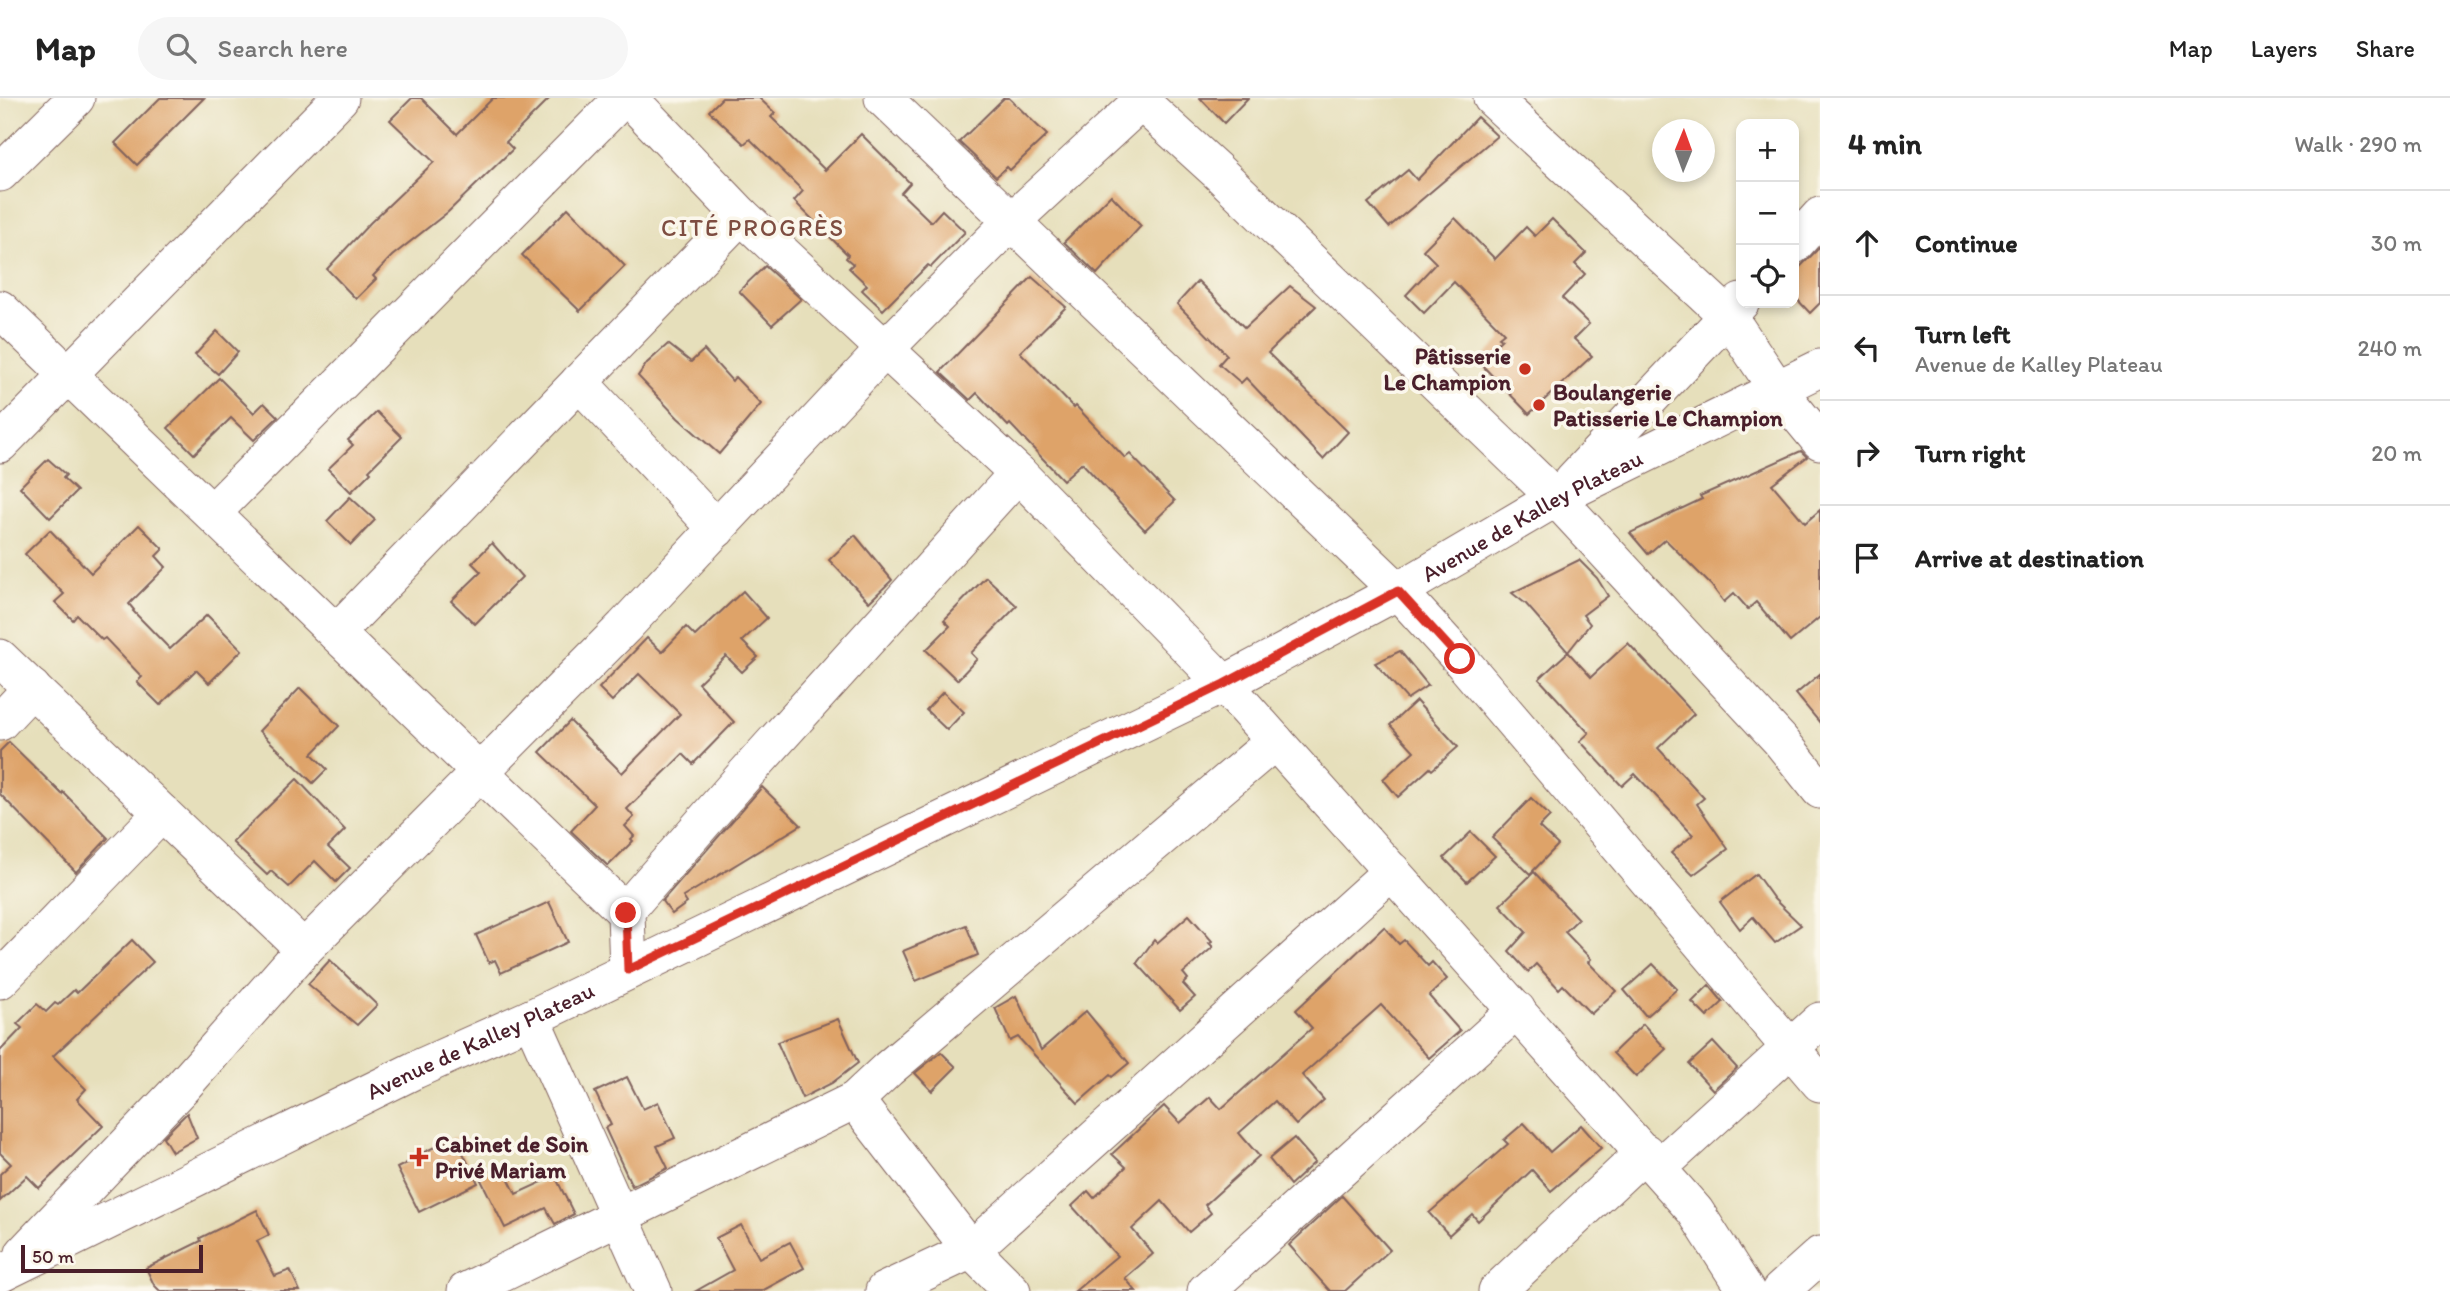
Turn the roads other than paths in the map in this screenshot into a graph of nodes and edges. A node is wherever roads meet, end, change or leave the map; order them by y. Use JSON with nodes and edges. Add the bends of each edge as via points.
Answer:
{"nodes":[{"id":1,"x":76,"y":98,"type":"edge"},
{"id":2,"x":340,"y":98,"type":"edge"},
{"id":3,"x":623,"y":98,"type":"edge"},
{"id":4,"x":629,"y":98,"type":"edge"},
{"id":5,"x":883,"y":98,"type":"edge"},
{"id":6,"x":1492,"y":98,"type":"edge"},
{"id":7,"x":1141,"y":99,"type":"edge"},
{"id":8,"x":0,"y":173,"type":"edge"},
{"id":9,"x":741,"y":215,"type":"junction"},
{"id":10,"x":1820,"y":216,"type":"edge"},
{"id":11,"x":1012,"y":221,"type":"junction"},
{"id":12,"x":1799,"y":239,"type":"edge"},
{"id":13,"x":0,"y":309,"type":"edge"},
{"id":14,"x":1735,"y":309,"type":"edge"},
{"id":15,"x":885,"y":349,"type":"junction"},
{"id":16,"x":1820,"y":368,"type":"edge"},
{"id":17,"x":67,"y":374,"type":"junction"},
{"id":18,"x":579,"y":382,"type":"junction"},
{"id":19,"x":1777,"y":389,"type":"junction"},
{"id":20,"x":1820,"y":441,"type":"edge"},
{"id":21,"x":0,"y":444,"type":"edge"},
{"id":22,"x":1018,"y":473,"type":"junction"},
{"id":23,"x":1556,"y":498,"type":"junction"},
{"id":24,"x":212,"y":513,"type":"junction"},
{"id":25,"x":717,"y":529,"type":"junction"},
{"id":26,"x":1398,"y":591,"type":"junction"},
{"id":27,"x":336,"y":633,"type":"junction"},
{"id":28,"x":0,"y":657,"type":"edge"},
{"id":29,"x":1224,"y":684,"type":"junction"},
{"id":30,"x":32,"y":688,"type":"junction"},
{"id":31,"x":0,"y":722,"type":"edge"},
{"id":32,"x":1275,"y":741,"type":"junction"},
{"id":33,"x":480,"y":773,"type":"junction"},
{"id":34,"x":1820,"y":790,"type":"edge"},
{"id":35,"x":162,"y":813,"type":"junction"},
{"id":36,"x":1392,"y":871,"type":"junction"},
{"id":37,"x":626,"y":913,"type":"junction"},
{"id":38,"x":304,"y":949,"type":"junction"},
{"id":39,"x":628,"y":970,"type":"junction"},
{"id":40,"x":0,"y":980,"type":"edge"},
{"id":41,"x":1517,"y":1010,"type":"junction"},
{"id":42,"x":531,"y":1018,"type":"junction"},
{"id":43,"x":1820,"y":1021,"type":"edge"},
{"id":44,"x":1790,"y":1047,"type":"junction"},
{"id":45,"x":1820,"y":1083,"type":"edge"},
{"id":46,"x":855,"y":1100,"type":"junction"},
{"id":47,"x":1651,"y":1160,"type":"junction"},
{"id":48,"x":620,"y":1216,"type":"junction"},
{"id":49,"x":971,"y":1250,"type":"junction"},
{"id":50,"x":1820,"y":1255,"type":"edge"},
{"id":51,"x":3,"y":1266,"type":"edge"},
{"id":52,"x":466,"y":1291,"type":"edge"},
{"id":53,"x":653,"y":1291,"type":"edge"},
{"id":54,"x":884,"y":1291,"type":"edge"},
{"id":55,"x":1012,"y":1291,"type":"edge"},
{"id":56,"x":1206,"y":1291,"type":"edge"},
{"id":57,"x":1497,"y":1291,"type":"edge"},
{"id":58,"x":1746,"y":1291,"type":"edge"},
{"id":59,"x":1780,"y":1291,"type":"edge"}],
"edges":[{"from":1,"to":8,"type":"street"},
{"from":2,"to":17,"type":"street"},
{"from":3,"to":24,"type":"street"},
{"from":4,"to":9,"type":"street"},
{"from":5,"to":11,"type":"street"},
{"from":6,"to":14,"type":"street"},
{"from":7,"to":11,"type":"street"},
{"from":7,"to":23,"type":"street"},
{"from":9,"to":15,"type":"street"},
{"from":9,"to":18,"type":"street"},
{"from":10,"to":12,"type":"street"},
{"from":11,"to":15,"type":"street"},
{"from":11,"to":26,"type":"street"},
{"from":13,"to":17,"type":"street"},
{"from":14,"to":19,"type":"street"},
{"from":14,"to":23,"type":"street"},
{"from":15,"to":22,"type":"street"},
{"from":15,"to":25,"type":"street"},
{"from":16,"to":19,"type":"street","name":"Avenue de Kalley Plateau"},
{"from":17,"to":21,"type":"street"},
{"from":17,"to":24,"type":"street"},
{"from":18,"to":25,"type":"street"},
{"from":18,"to":27,"type":"street"},
{"from":19,"to":20,"type":"street"},
{"from":19,"to":23,"type":"street","name":"Avenue de Kalley Plateau"},
{"from":22,"to":29,"type":"street"},
{"from":22,"to":37,"type":"street"},
{"from":23,"to":26,"type":"street","name":"Avenue de Kalley Plateau"},
{"from":23,"to":34,"type":"street","via":[[1780,740]]},
{"from":24,"to":27,"type":"street"},
{"from":25,"to":33,"type":"street"},
{"from":26,"to":29,"type":"street","name":"Avenue de Kalley Plateau"},
{"from":26,"to":44,"type":"street"},
{"from":27,"to":33,"type":"street"},
{"from":28,"to":30,"type":"street"},
{"from":29,"to":32,"type":"street"},
{"from":29,"to":39,"type":"street","name":"Avenue de Kalley Plateau"},
{"from":30,"to":31,"type":"street"},
{"from":30,"to":35,"type":"street"},
{"from":32,"to":36,"type":"street"},
{"from":32,"to":46,"type":"street"},
{"from":33,"to":37,"type":"street"},
{"from":33,"to":38,"type":"street"},
{"from":35,"to":38,"type":"street"},
{"from":35,"to":40,"type":"street"},
{"from":36,"to":41,"type":"street"},
{"from":36,"to":49,"type":"street"},
{"from":37,"to":39,"type":"street"},
{"from":38,"to":51,"type":"street","via":[[183,1086]]},
{"from":39,"to":42,"type":"street","name":"Avenue de Kalley Plateau"},
{"from":41,"to":47,"type":"street"},
{"from":41,"to":56,"type":"street"},
{"from":42,"to":48,"type":"street"},
{"from":42,"to":51,"type":"street","name":"Avenue de Kalley Plateau"},
{"from":43,"to":44,"type":"street"},
{"from":44,"to":45,"type":"street"},
{"from":44,"to":47,"type":"street"},
{"from":46,"to":48,"type":"street"},
{"from":46,"to":49,"type":"street"},
{"from":47,"to":57,"type":"street"},
{"from":47,"to":58,"type":"street","via":[[1695,1211]]},
{"from":48,"to":52,"type":"street"},
{"from":48,"to":53,"type":"street"},
{"from":49,"to":54,"type":"street"},
{"from":49,"to":55,"type":"street"},
{"from":50,"to":59,"type":"street"}]}
